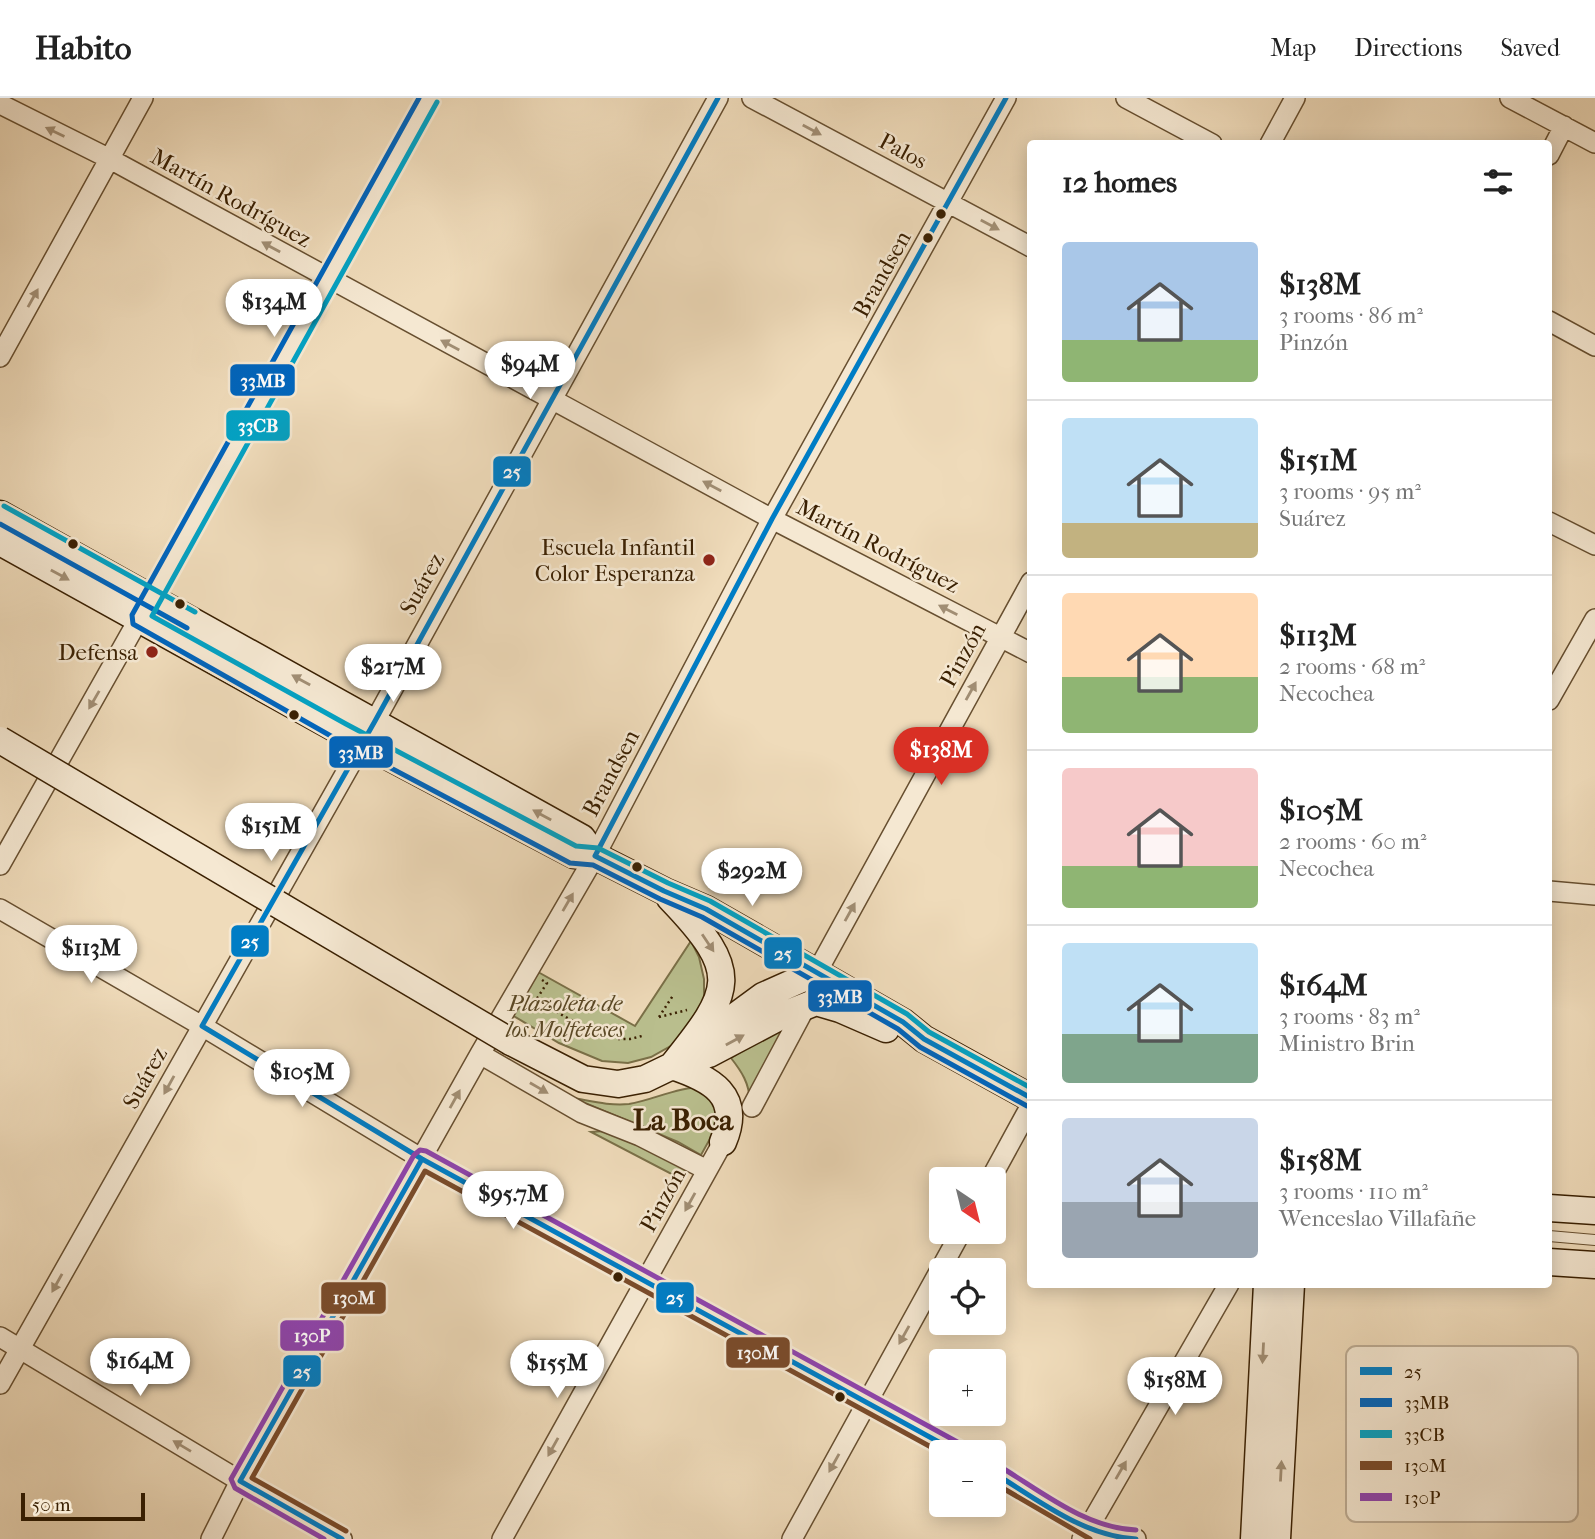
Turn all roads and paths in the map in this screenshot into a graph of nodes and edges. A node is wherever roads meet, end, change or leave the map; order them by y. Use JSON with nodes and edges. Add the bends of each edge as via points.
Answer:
{"nodes":[{"id":1,"x":143,"y":98,"type":"edge"},
{"id":2,"x":429,"y":98,"type":"edge"},
{"id":3,"x":719,"y":98,"type":"edge"},
{"id":4,"x":752,"y":98,"type":"edge"},
{"id":5,"x":1006,"y":98,"type":"edge"},
{"id":6,"x":1126,"y":98,"type":"edge"},
{"id":7,"x":1295,"y":98,"type":"edge"},
{"id":8,"x":1510,"y":98,"type":"edge"},
{"id":9,"x":0,"y":104,"type":"edge"},
{"id":10,"x":1564,"y":127,"type":"junction"},
{"id":11,"x":1205,"y":140,"type":"edge"},
{"id":12,"x":1272,"y":140,"type":"edge"},
{"id":13,"x":1595,"y":143,"type":"edge"},
{"id":14,"x":1552,"y":149,"type":"edge"},
{"id":15,"x":110,"y":159,"type":"junction"},
{"id":16,"x":948,"y":204,"type":"junction"},
{"id":17,"x":1027,"y":245,"type":"edge"},
{"id":18,"x":330,"y":280,"type":"junction"},
{"id":19,"x":1552,"y":323,"type":"edge"},
{"id":20,"x":1595,"y":346,"type":"edge"},
{"id":21,"x":0,"y":357,"type":"edge"},
{"id":22,"x":554,"y":400,"type":"junction"},
{"id":23,"x":0,"y":513,"type":"edge"},
{"id":24,"x":772,"y":519,"type":"junction"},
{"id":25,"x":1552,"y":524,"type":"edge"},
{"id":26,"x":0,"y":542,"type":"edge"},
{"id":27,"x":1595,"y":545,"type":"edge"},
{"id":28,"x":1027,"y":589,"type":"edge"},
{"id":29,"x":145,"y":608,"type":"junction"},
{"id":30,"x":1595,"y":619,"type":"edge"},
{"id":31,"x":1000,"y":638,"type":"junction"},
{"id":32,"x":1027,"y":651,"type":"edge"},
{"id":33,"x":1552,"y":694,"type":"edge"},
{"id":34,"x":369,"y":732,"type":"junction"},
{"id":35,"x":0,"y":740,"type":"edge"},
{"id":36,"x":595,"y":856,"type":"junction"},
{"id":37,"x":0,"y":865,"type":"edge"},
{"id":38,"x":664,"y":891,"type":"junction"},
{"id":39,"x":1552,"y":891,"type":"edge"},
{"id":40,"x":1595,"y":895,"type":"edge"},
{"id":41,"x":0,"y":909,"type":"edge"},
{"id":42,"x":817,"y":972,"type":"junction"},
{"id":43,"x":536,"y":976,"type":"dead end"},
{"id":44,"x":674,"y":994,"type":"dead end"},
{"id":45,"x":807,"y":1004,"type":"junction"},
{"id":46,"x":693,"y":1009,"type":"dead end"},
{"id":47,"x":202,"y":1026,"type":"junction"},
{"id":48,"x":599,"y":1036,"type":"dead end"},
{"id":49,"x":642,"y":1036,"type":"dead end"},
{"id":50,"x":618,"y":1039,"type":"dead end"},
{"id":51,"x":924,"y":1039,"type":"junction"},
{"id":52,"x":480,"y":1054,"type":"junction"},
{"id":53,"x":672,"y":1066,"type":"junction"},
{"id":54,"x":1027,"y":1096,"type":"edge"},
{"id":55,"x":752,"y":1107,"type":"dead end"},
{"id":56,"x":1027,"y":1112,"type":"edge"},
{"id":57,"x":723,"y":1142,"type":"joint"},
{"id":58,"x":422,"y":1159,"type":"junction"},
{"id":59,"x":997,"y":1167,"type":"edge"},
{"id":60,"x":707,"y":1170,"type":"junction"},
{"id":61,"x":1552,"y":1208,"type":"edge"},
{"id":62,"x":1595,"y":1211,"type":"edge"},
{"id":63,"x":1552,"y":1236,"type":"edge"},
{"id":64,"x":1595,"y":1240,"type":"edge"},
{"id":65,"x":954,"y":1244,"type":"edge"},
{"id":66,"x":1552,"y":1262,"type":"edge"},
{"id":67,"x":1595,"y":1265,"type":"edge"},
{"id":68,"x":646,"y":1280,"type":"junction"},
{"id":69,"x":1226,"y":1288,"type":"edge"},
{"id":70,"x":1267,"y":1288,"type":"edge"},
{"id":71,"x":1292,"y":1288,"type":"edge"},
{"id":72,"x":0,"y":1337,"type":"edge"},
{"id":73,"x":20,"y":1348,"type":"junction"},
{"id":74,"x":0,"y":1384,"type":"edge"},
{"id":75,"x":867,"y":1403,"type":"junction"},
{"id":76,"x":935,"y":1440,"type":"edge"},
{"id":77,"x":240,"y":1481,"type":"junction"},
{"id":78,"x":1006,"y":1481,"type":"edge"},
{"id":79,"x":1085,"y":1534,"type":"edge"},
{"id":80,"x":211,"y":1539,"type":"edge"},
{"id":81,"x":342,"y":1539,"type":"edge"},
{"id":82,"x":502,"y":1539,"type":"edge"},
{"id":83,"x":792,"y":1539,"type":"edge"},
{"id":84,"x":1136,"y":1539,"type":"edge"},
{"id":85,"x":1254,"y":1539,"type":"edge"},
{"id":86,"x":1277,"y":1539,"type":"edge"}],
"edges":[{"from":1,"to":15,"type":"street"},
{"from":2,"to":18,"type":"street"},
{"from":3,"to":22,"type":"street","name":"Suárez"},
{"from":4,"to":16,"type":"street","name":"Palos","one_way":true},
{"from":5,"to":16,"type":"street","name":"Brandsen"},
{"from":6,"to":11,"type":"street"},
{"from":7,"to":12,"type":"street"},
{"from":8,"to":10,"type":"street"},
{"from":15,"to":9,"type":"street","name":"Martín Rodríguez","one_way":true},
{"from":10,"to":13,"type":"street"},
{"from":10,"to":14,"type":"street"},
{"from":18,"to":15,"type":"street","name":"Martín Rodríguez","one_way":true},
{"from":21,"to":15,"type":"street","one_way":true},
{"from":16,"to":17,"type":"street","name":"Palos","one_way":true},
{"from":16,"to":24,"type":"street","name":"Brandsen"},
{"from":22,"to":18,"type":"street","name":"Martín Rodríguez","one_way":true},
{"from":18,"to":29,"type":"street"},
{"from":19,"to":20,"type":"street"},
{"from":24,"to":22,"type":"street","name":"Martín Rodríguez","one_way":true},
{"from":22,"to":34,"type":"street","name":"Suárez"},
{"from":23,"to":29,"type":"main road"},
{"from":31,"to":24,"type":"street","name":"Martín Rodríguez","one_way":true},
{"from":24,"to":36,"type":"street","name":"Brandsen"},
{"from":25,"to":27,"type":"street"},
{"from":26,"to":29,"type":"main road","one_way":true},
{"from":28,"to":31,"type":"street","name":"Pinzón"},
{"from":29,"to":34,"type":"main road"},
{"from":29,"to":37,"type":"street","one_way":true},
{"from":30,"to":33,"type":"street"},
{"from":31,"to":32,"type":"street","name":"Martín Rodríguez"},
{"from":42,"to":31,"type":"street","name":"Pinzón","one_way":true},
{"from":34,"to":36,"type":"main road","via":[[582,838]]},
{"from":34,"to":47,"type":"street","name":"Suárez"},
{"from":35,"to":53,"type":"main road","bridge":true,"via":[[566,1071],[597,1083],[630,1083]]},
{"from":36,"to":38,"type":"main road"},
{"from":52,"to":36,"type":"street","name":"Brandsen","one_way":true},
{"from":38,"to":42,"type":"main road","via":[[706,909]]},
{"from":38,"to":53,"type":"main road","one_way":true,"via":[[710,946],[722,981],[719,1000],[706,1024]]},
{"from":39,"to":40,"type":"street"},
{"from":41,"to":47,"type":"street"},
{"from":42,"to":51,"type":"main road"},
{"from":42,"to":53,"type":"main road","via":[[737,1013]]},
{"from":43,"to":48,"type":"path","via":[[547,983],[537,1000]]},
{"from":44,"to":46,"type":"path","via":[[659,1017]]},
{"from":45,"to":51,"type":"main road","via":[[822,1002],[896,1034]]},
{"from":53,"to":45,"type":"main road","one_way":true,"via":[[709,1054]]},
{"from":45,"to":55,"type":"street"},
{"from":47,"to":58,"type":"street"},
{"from":47,"to":73,"type":"street","name":"Suárez","one_way":true},
{"from":49,"to":50,"type":"path"},
{"from":51,"to":54,"type":"main road"},
{"from":58,"to":52,"type":"street","name":"Brandsen","one_way":true},
{"from":52,"to":60,"type":"street","one_way":true,"via":[[582,1113]]},
{"from":53,"to":57,"type":"main road","via":[[705,1079],[724,1096],[729,1116]]},
{"from":56,"to":59,"type":"street"},
{"from":57,"to":60,"type":"street","name":"Pinzón"},
{"from":58,"to":68,"type":"street"},
{"from":58,"to":77,"type":"street","name":"Brandsen"},
{"from":60,"to":68,"type":"street","name":"Pinzón","one_way":true},
{"from":61,"to":62,"type":"main road"},
{"from":63,"to":64,"type":"lane"},
{"from":65,"to":75,"type":"street","one_way":true},
{"from":66,"to":67,"type":"main road"},
{"from":68,"to":75,"type":"street"},
{"from":68,"to":82,"type":"street","name":"Pinzón","one_way":true},
{"from":79,"to":69,"type":"street","one_way":true},
{"from":70,"to":85,"type":"main road","one_way":true},
{"from":86,"to":71,"type":"main road","one_way":true},
{"from":72,"to":73,"type":"street"},
{"from":73,"to":74,"type":"street","name":"Suárez"},
{"from":77,"to":73,"type":"street","one_way":true},
{"from":75,"to":76,"type":"street"},
{"from":75,"to":83,"type":"street","one_way":true},
{"from":77,"to":80,"type":"street","name":"Brandsen"},
{"from":77,"to":81,"type":"street"},
{"from":78,"to":79,"type":"street"},
{"from":79,"to":84,"type":"street"}]}
